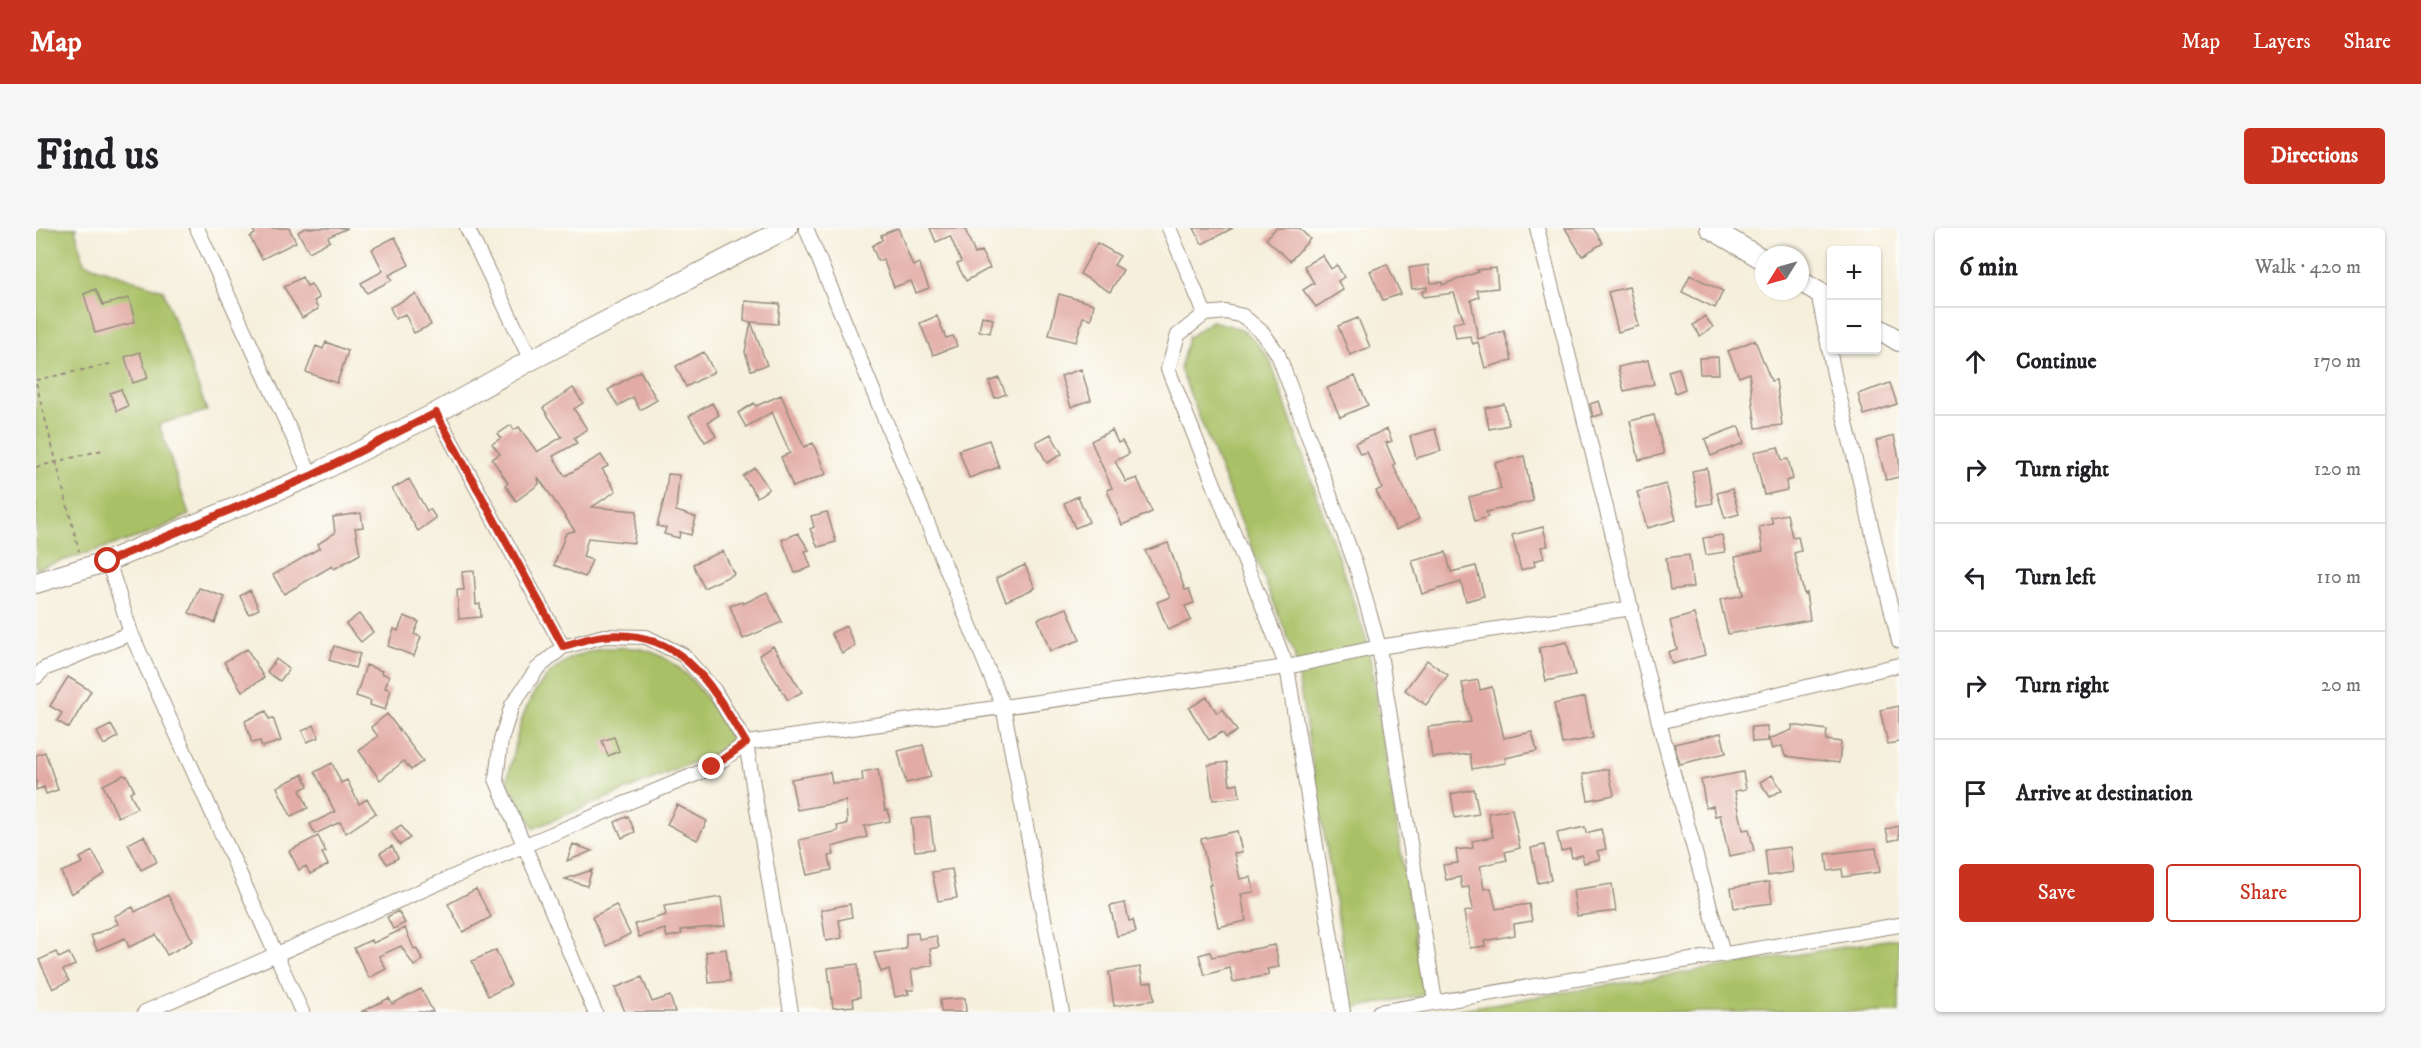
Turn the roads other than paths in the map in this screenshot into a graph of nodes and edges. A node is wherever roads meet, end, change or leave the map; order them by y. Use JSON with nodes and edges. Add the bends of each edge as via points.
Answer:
{"nodes":[{"id":1,"x":197,"y":228,"type":"edge"},
{"id":2,"x":467,"y":228,"type":"edge"},
{"id":3,"x":787,"y":228,"type":"edge"},
{"id":4,"x":806,"y":228,"type":"edge"},
{"id":5,"x":1169,"y":228,"type":"edge"},
{"id":6,"x":1537,"y":228,"type":"edge"},
{"id":7,"x":1710,"y":228,"type":"edge"},
{"id":8,"x":1755,"y":255,"type":"edge"},
{"id":9,"x":1809,"y":286,"type":"edge"},
{"id":10,"x":1825,"y":296,"type":"edge"},
{"id":11,"x":1205,"y":314,"type":"junction"},
{"id":12,"x":1881,"y":330,"type":"edge"},
{"id":13,"x":1899,"y":341,"type":"edge"},
{"id":14,"x":531,"y":360,"type":"junction"},
{"id":15,"x":436,"y":413,"type":"junction"},
{"id":16,"x":311,"y":476,"type":"junction"},
{"id":17,"x":108,"y":561,"type":"junction"},
{"id":18,"x":36,"y":583,"type":"edge"},
{"id":19,"x":1632,"y":608,"type":"junction"},
{"id":20,"x":132,"y":633,"type":"junction"},
{"id":21,"x":1899,"y":641,"type":"edge"},
{"id":22,"x":563,"y":646,"type":"junction"},
{"id":23,"x":1379,"y":647,"type":"junction"},
{"id":24,"x":1899,"y":665,"type":"edge"},
{"id":25,"x":1287,"y":667,"type":"junction"},
{"id":26,"x":36,"y":677,"type":"edge"},
{"id":27,"x":1003,"y":706,"type":"junction"},
{"id":28,"x":1659,"y":722,"type":"junction"},
{"id":29,"x":746,"y":743,"type":"junction"},
{"id":30,"x":523,"y":846,"type":"junction"},
{"id":31,"x":1899,"y":925,"type":"edge"},
{"id":32,"x":276,"y":954,"type":"junction"},
{"id":33,"x":1723,"y":954,"type":"junction"},
{"id":34,"x":1435,"y":1001,"type":"junction"},
{"id":35,"x":145,"y":1012,"type":"edge"},
{"id":36,"x":302,"y":1012,"type":"edge"},
{"id":37,"x":595,"y":1012,"type":"edge"},
{"id":38,"x":791,"y":1012,"type":"edge"},
{"id":39,"x":1062,"y":1012,"type":"edge"},
{"id":40,"x":1342,"y":1012,"type":"edge"},
{"id":41,"x":1379,"y":1012,"type":"edge"}],
"edges":[{"from":1,"to":16,"type":"street"},
{"from":2,"to":14,"type":"street"},
{"from":3,"to":14,"type":"street"},
{"from":4,"to":27,"type":"street"},
{"from":5,"to":11,"type":"street"},
{"from":6,"to":19,"type":"street"},
{"from":7,"to":8,"type":"street"},
{"from":9,"to":10,"type":"street"},
{"from":10,"to":21,"type":"street","via":[[1834,374]]},
{"from":11,"to":23,"type":"street","via":[[1226,312],[1243,316],[1263,333],[1278,354],[1356,566]]},
{"from":11,"to":25,"type":"street","via":[[1179,335],[1168,369]]},
{"from":12,"to":13,"type":"street"},
{"from":14,"to":15,"type":"street"},
{"from":15,"to":16,"type":"street"},
{"from":15,"to":22,"type":"street"},
{"from":16,"to":17,"type":"street"},
{"from":17,"to":18,"type":"street"},
{"from":17,"to":20,"type":"street"},
{"from":19,"to":23,"type":"street"},
{"from":19,"to":28,"type":"street"},
{"from":20,"to":26,"type":"street","via":[[44,669]]},
{"from":20,"to":32,"type":"street"},
{"from":22,"to":29,"type":"street","via":[[604,636],[646,637],[683,655],[714,690]]},
{"from":22,"to":30,"type":"street","via":[[537,669],[512,705],[501,740],[495,779]]},
{"from":23,"to":25,"type":"street"},
{"from":23,"to":34,"type":"street"},
{"from":24,"to":28,"type":"street"},
{"from":25,"to":27,"type":"street"},
{"from":25,"to":40,"type":"street"},
{"from":27,"to":29,"type":"street"},
{"from":27,"to":39,"type":"street"},
{"from":28,"to":33,"type":"street"},
{"from":29,"to":30,"type":"street","via":[[712,767]]},
{"from":29,"to":38,"type":"street"},
{"from":30,"to":32,"type":"street"},
{"from":30,"to":37,"type":"street"},
{"from":31,"to":33,"type":"street"},
{"from":32,"to":35,"type":"street"},
{"from":32,"to":36,"type":"street"},
{"from":33,"to":34,"type":"street"},
{"from":34,"to":41,"type":"street"}]}
